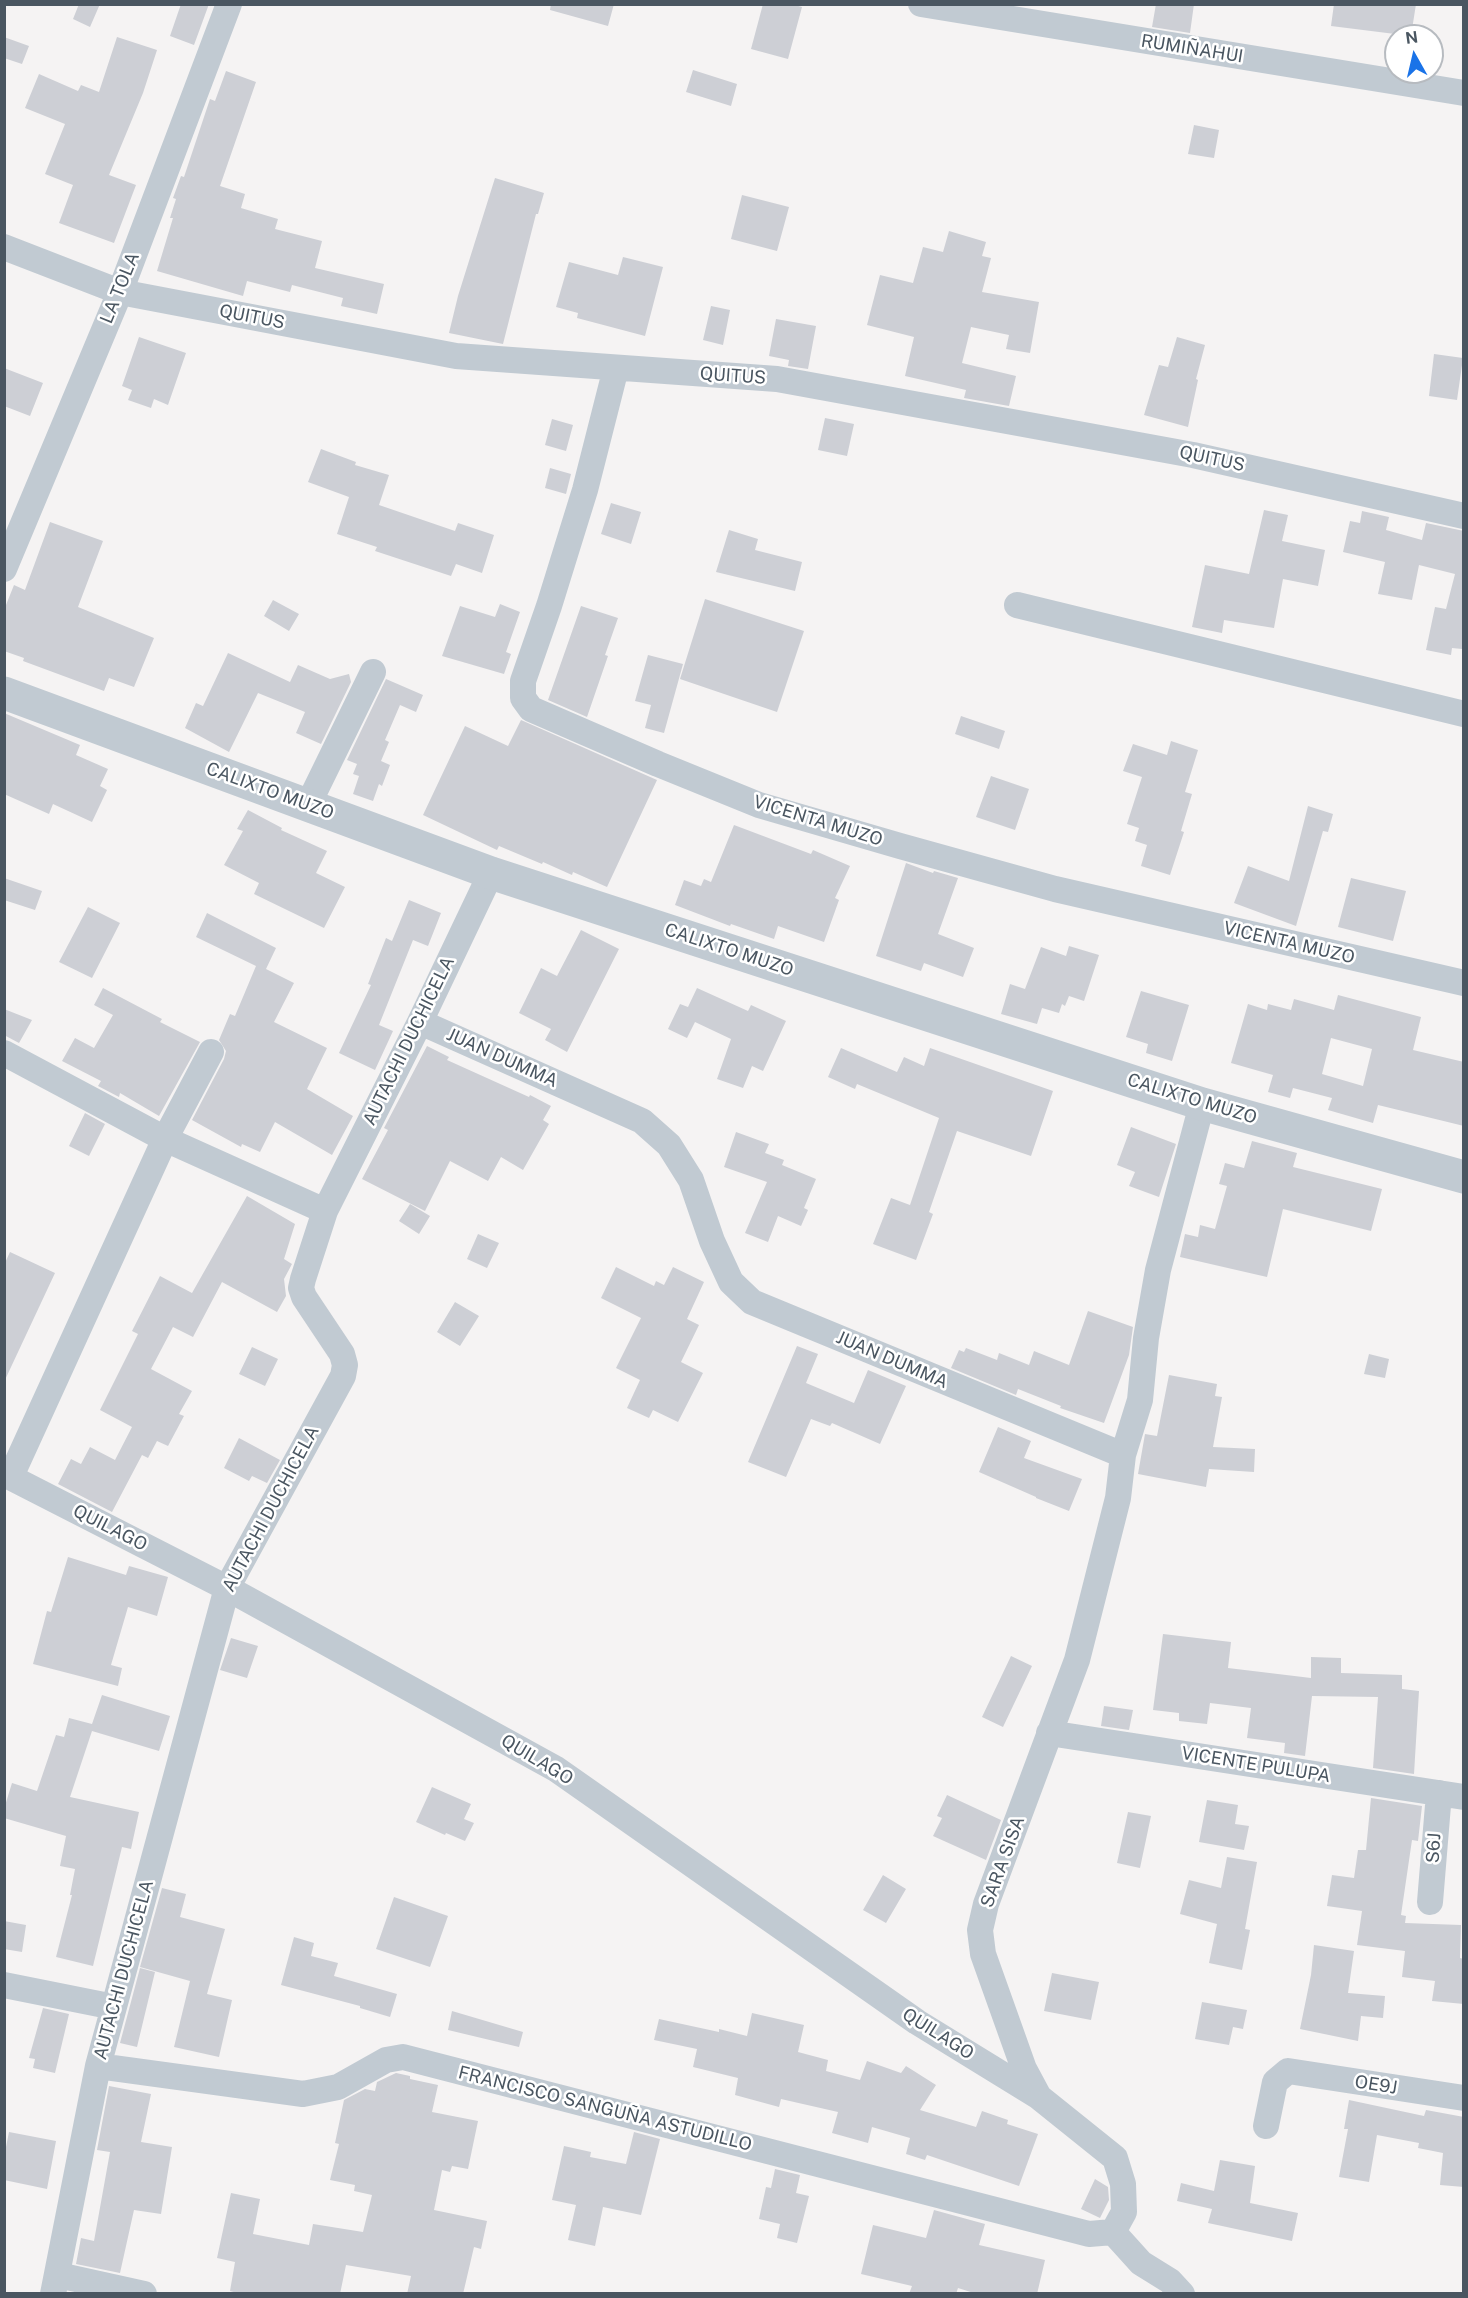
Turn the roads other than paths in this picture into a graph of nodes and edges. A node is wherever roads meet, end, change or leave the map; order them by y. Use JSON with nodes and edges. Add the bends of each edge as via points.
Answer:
{"nodes":[{"id":1,"x":229,"y":4,"type":"edge"},
{"id":2,"x":921,"y":4,"type":"edge"},
{"id":3,"x":1464,"y":93,"type":"edge"},
{"id":4,"x":4,"y":247,"type":"edge"},
{"id":5,"x":120,"y":292,"type":"junction"},
{"id":6,"x":616,"y":368,"type":"junction"},
{"id":7,"x":1464,"y":516,"type":"edge"},
{"id":8,"x":4,"y":569,"type":"edge"},
{"id":9,"x":1017,"y":605,"type":"dead end"},
{"id":10,"x":373,"y":672,"type":"dead end"},
{"id":11,"x":4,"y":693,"type":"edge"},
{"id":12,"x":1464,"y":714,"type":"edge"},
{"id":13,"x":308,"y":805,"type":"junction"},
{"id":14,"x":490,"y":873,"type":"junction"},
{"id":15,"x":1464,"y":983,"type":"edge"},
{"id":16,"x":420,"y":1022,"type":"junction"},
{"id":17,"x":4,"y":1053,"type":"edge"},
{"id":18,"x":212,"y":1053,"type":"dead end"},
{"id":19,"x":1202,"y":1104,"type":"junction"},
{"id":20,"x":165,"y":1138,"type":"junction"},
{"id":21,"x":1464,"y":1177,"type":"edge"},
{"id":22,"x":325,"y":1210,"type":"junction"},
{"id":23,"x":1123,"y":1455,"type":"junction"},
{"id":24,"x":8,"y":1475,"type":"edge"},
{"id":25,"x":227,"y":1588,"type":"junction"},
{"id":26,"x":1049,"y":1733,"type":"junction"},
{"id":27,"x":1451,"y":1795,"type":"edge"},
{"id":28,"x":1430,"y":1902,"type":"dead end"},
{"id":29,"x":4,"y":1985,"type":"edge"},
{"id":30,"x":114,"y":2007,"type":"junction"},
{"id":31,"x":98,"y":2067,"type":"junction"},
{"id":32,"x":1039,"y":2097,"type":"junction"},
{"id":33,"x":1464,"y":2098,"type":"edge"},
{"id":34,"x":1266,"y":2126,"type":"dead end"},
{"id":35,"x":1113,"y":2232,"type":"junction"},
{"id":36,"x":56,"y":2284,"type":"edge"},
{"id":37,"x":144,"y":2294,"type":"edge"},
{"id":38,"x":1182,"y":2294,"type":"edge"}],
"edges":[{"from":1,"to":5,"type":"street","name":"LA TOLA"},
{"from":2,"to":3,"type":"street","name":"RUMIÑAHUI"},
{"from":4,"to":5,"type":"street","name":"QUITUS"},
{"from":5,"to":6,"type":"street","name":"QUITUS","via":[[456,356]]},
{"from":5,"to":8,"type":"street","name":"LA TOLA"},
{"from":6,"to":7,"type":"street","name":"QUITUS","via":[[777,379],[1193,455]]},
{"from":6,"to":15,"type":"street","name":"VICENTA MUZO","via":[[585,490],[523,681],[523,698],[531,709],[759,805],[1055,889]]},
{"from":9,"to":12,"type":"street"},
{"from":10,"to":13,"type":"street"},
{"from":11,"to":13,"type":"street","name":"CALIXTO MUZO"},
{"from":13,"to":14,"type":"street","name":"CALIXTO MUZO"},
{"from":14,"to":16,"type":"street","name":"AUTACHI DUCHICELA"},
{"from":14,"to":19,"type":"street","name":"CALIXTO MUZO"},
{"from":16,"to":22,"type":"street","name":"AUTACHI DUCHICELA"},
{"from":16,"to":23,"type":"street","name":"JUAN DUMMA","via":[[642,1121],[669,1145],[691,1180],[730,1282],[752,1302]]},
{"from":17,"to":20,"type":"street"},
{"from":18,"to":20,"type":"street"},
{"from":19,"to":21,"type":"street","name":"CALIXTO MUZO"},
{"from":19,"to":23,"type":"street","via":[[1158,1270],[1140,1400]]},
{"from":20,"to":22,"type":"street"},
{"from":20,"to":24,"type":"street"},
{"from":22,"to":25,"type":"street","name":"AUTACHI DUCHICELA","via":[[301,1288],[342,1354],[343,1376]]},
{"from":23,"to":26,"type":"street","name":"SARA SISA","via":[[1118,1498],[1077,1660]]},
{"from":24,"to":25,"type":"street","name":"QUILAGO"},
{"from":25,"to":30,"type":"street","name":"AUTACHI DUCHICELA"},
{"from":25,"to":32,"type":"street","name":"QUILAGO","via":[[556,1769],[917,2022]]},
{"from":26,"to":27,"type":"street","name":"VICENTE PULUPA"},
{"from":26,"to":32,"type":"street","name":"SARA SISA","via":[[980,1930],[983,1954],[1024,2069]]},
{"from":27,"to":28,"type":"street","name":"S6J"},
{"from":29,"to":30,"type":"street"},
{"from":30,"to":31,"type":"street","name":"AUTACHI DUCHICELA"},
{"from":31,"to":35,"type":"street","name":"FRANCISCO SANGUÑA ASTUDILLO","via":[[303,2094],[338,2086],[386,2060],[404,2057],[1089,2234]]},
{"from":31,"to":36,"type":"street","name":"AUTACHI DUCHICELA"},
{"from":32,"to":35,"type":"street","name":"SARA SISA","via":[[1115,2158],[1123,2184],[1124,2212]]},
{"from":33,"to":34,"type":"street","name":"OE9J","via":[[1288,2071],[1275,2082]]},
{"from":35,"to":38,"type":"street","via":[[1141,2264],[1170,2281]]},
{"from":36,"to":37,"type":"street"}]}
